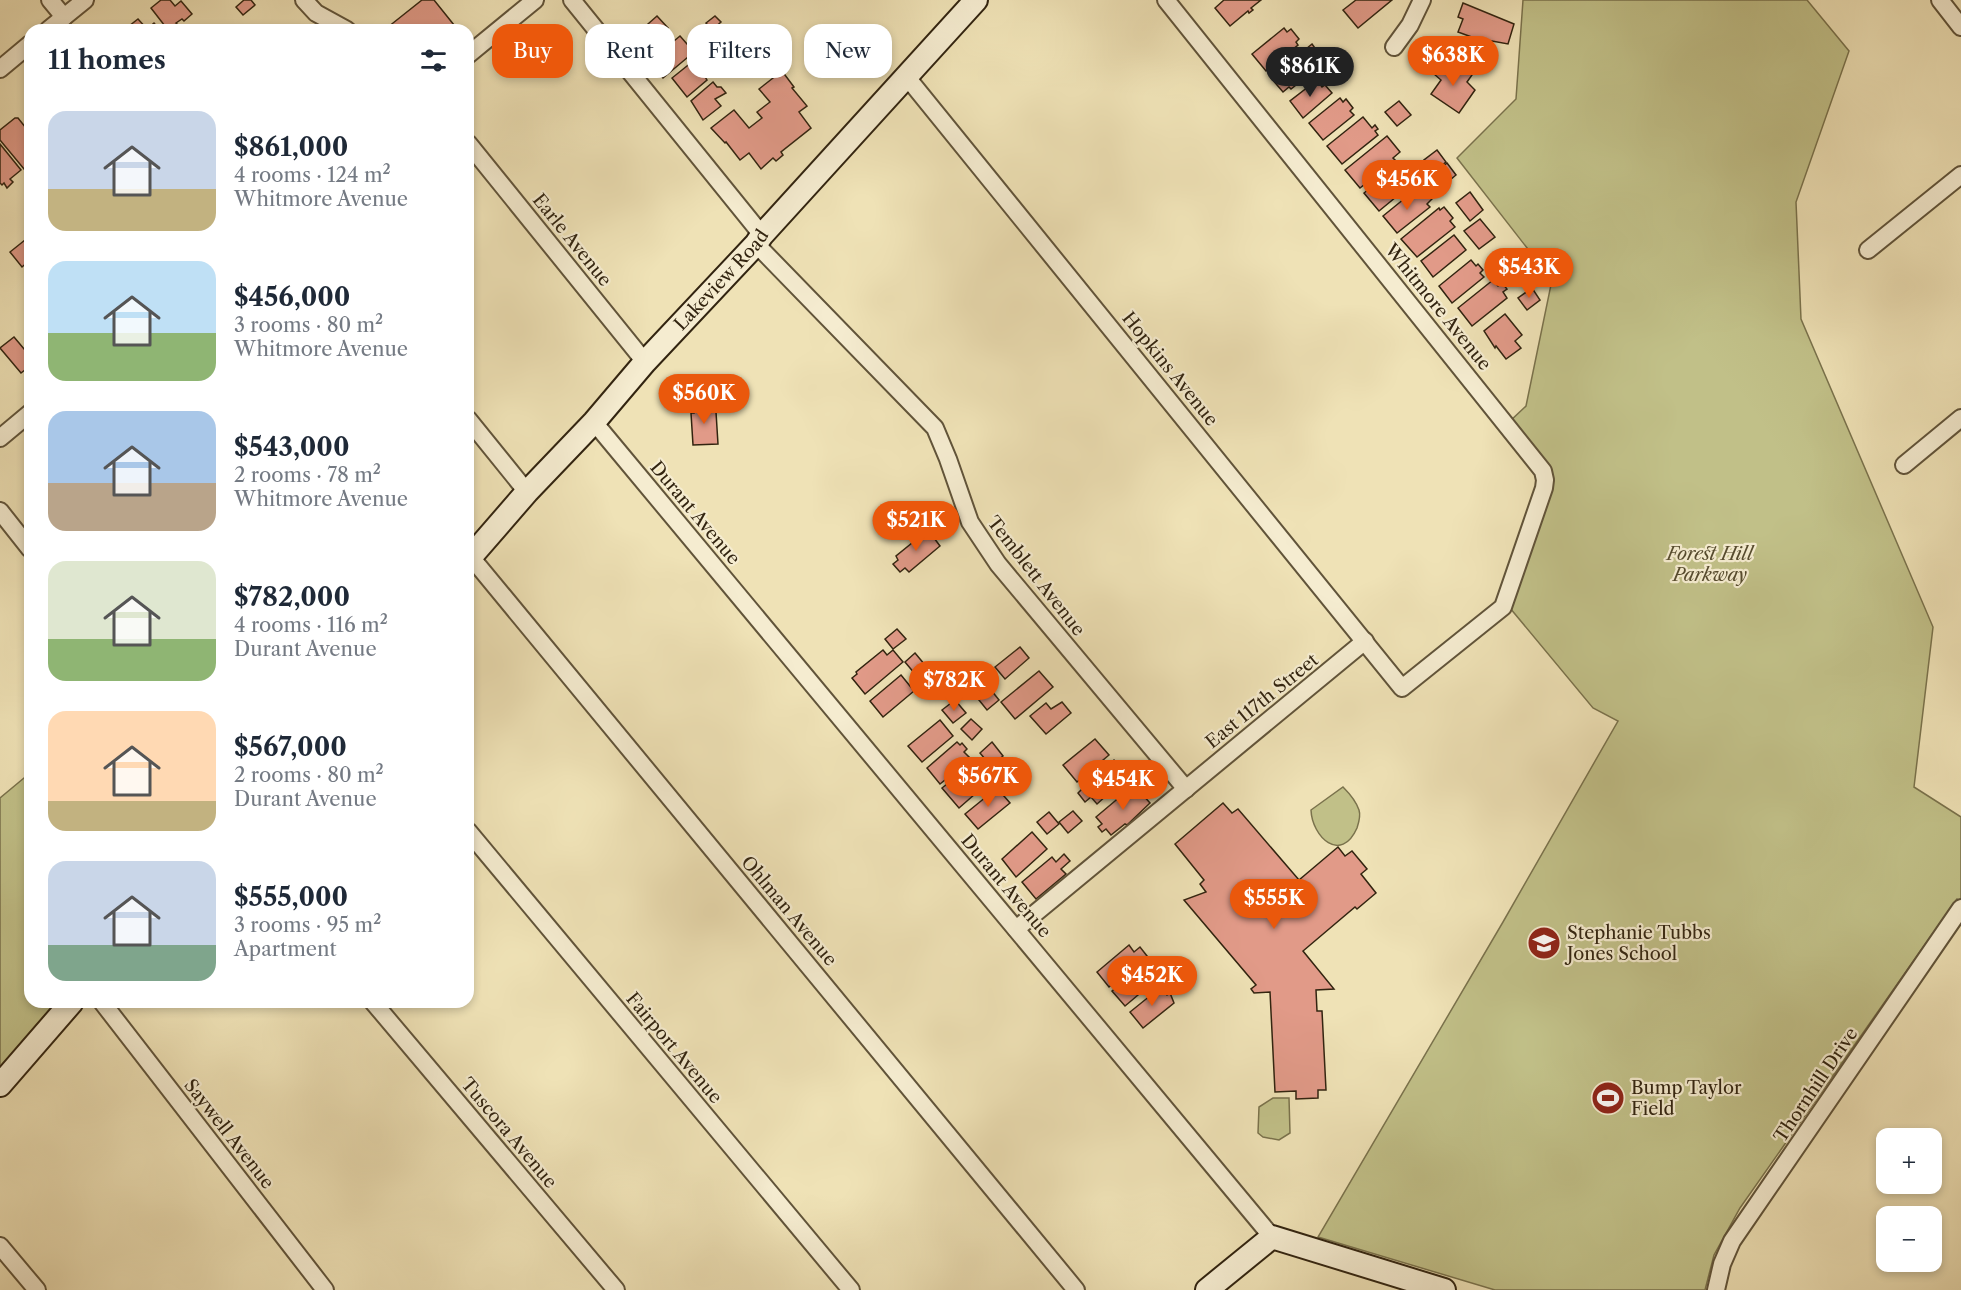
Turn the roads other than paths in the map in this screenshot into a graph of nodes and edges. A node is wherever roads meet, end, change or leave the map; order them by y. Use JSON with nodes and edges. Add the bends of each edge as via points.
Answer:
{"nodes":[{"id":1,"x":50,"y":0,"type":"edge"},
{"id":2,"x":85,"y":0,"type":"edge"},
{"id":3,"x":304,"y":0,"type":"edge"},
{"id":4,"x":536,"y":0,"type":"edge"},
{"id":5,"x":572,"y":0,"type":"edge"},
{"id":6,"x":976,"y":0,"type":"edge"},
{"id":7,"x":1166,"y":0,"type":"edge"},
{"id":8,"x":1422,"y":0,"type":"edge"},
{"id":9,"x":1940,"y":0,"type":"edge"},
{"id":10,"x":64,"y":17,"type":"junction"},
{"id":11,"x":55,"y":24,"type":"edge"},
{"id":12,"x":336,"y":24,"type":"edge"},
{"id":13,"x":1961,"y":27,"type":"edge"},
{"id":14,"x":1394,"y":47,"type":"dead end"},
{"id":15,"x":24,"y":49,"type":"edge"},
{"id":16,"x":474,"y":50,"type":"edge"},
{"id":17,"x":0,"y":69,"type":"edge"},
{"id":18,"x":906,"y":76,"type":"junction"},
{"id":19,"x":474,"y":150,"type":"edge"},
{"id":20,"x":1961,"y":176,"type":"edge"},
{"id":21,"x":759,"y":239,"type":"junction"},
{"id":22,"x":1868,"y":250,"type":"dead end"},
{"id":23,"x":645,"y":362,"type":"junction"},
{"id":24,"x":24,"y":418,"type":"edge"},
{"id":25,"x":1961,"y":418,"type":"edge"},
{"id":26,"x":594,"y":422,"type":"junction"},
{"id":27,"x":474,"y":426,"type":"edge"},
{"id":28,"x":0,"y":438,"type":"edge"},
{"id":29,"x":1904,"y":465,"type":"dead end"},
{"id":30,"x":527,"y":492,"type":"junction"},
{"id":31,"x":0,"y":512,"type":"edge"},
{"id":32,"x":24,"y":542,"type":"edge"},
{"id":33,"x":474,"y":553,"type":"edge"},
{"id":34,"x":474,"y":563,"type":"edge"},
{"id":35,"x":1365,"y":641,"type":"junction"},
{"id":36,"x":1402,"y":688,"type":"joint"},
{"id":37,"x":1186,"y":789,"type":"junction"},
{"id":38,"x":474,"y":838,"type":"edge"},
{"id":39,"x":1961,"y":908,"type":"edge"},
{"id":40,"x":1016,"y":929,"type":"junction"},
{"id":41,"x":67,"y":1008,"type":"edge"},
{"id":42,"x":107,"y":1008,"type":"edge"},
{"id":43,"x":378,"y":1008,"type":"edge"},
{"id":44,"x":0,"y":1085,"type":"edge"},
{"id":45,"x":1272,"y":1237,"type":"junction"},
{"id":46,"x":0,"y":1246,"type":"edge"},
{"id":47,"x":37,"y":1290,"type":"edge"},
{"id":48,"x":325,"y":1290,"type":"edge"},
{"id":49,"x":616,"y":1290,"type":"edge"},
{"id":50,"x":851,"y":1290,"type":"edge"},
{"id":51,"x":1076,"y":1290,"type":"edge"},
{"id":52,"x":1207,"y":1290,"type":"edge"},
{"id":53,"x":1444,"y":1290,"type":"edge"},
{"id":54,"x":1716,"y":1290,"type":"edge"}],
"edges":[{"from":1,"to":10,"type":"street"},
{"from":2,"to":10,"type":"street"},
{"from":3,"to":12,"type":"street","via":[[316,13]]},
{"from":4,"to":16,"type":"street"},
{"from":5,"to":21,"type":"street","name":"Temblett Avenue"},
{"from":6,"to":18,"type":"street","name":"Lakeview Road"},
{"from":7,"to":36,"type":"street","name":"Whitmore Avenue","via":[[1544,471],[1544,488],[1503,607]]},
{"from":8,"to":14,"type":"street"},
{"from":9,"to":13,"type":"street"},
{"from":10,"to":11,"type":"street"},
{"from":15,"to":17,"type":"street"},
{"from":18,"to":21,"type":"street","name":"Lakeview Road"},
{"from":18,"to":35,"type":"street","name":"Hopkins Avenue"},
{"from":19,"to":23,"type":"street","name":"Earle Avenue"},
{"from":20,"to":22,"type":"street"},
{"from":21,"to":23,"type":"street","name":"Lakeview Road"},
{"from":21,"to":37,"type":"street","name":"Temblett Avenue","via":[[935,428],[970,522],[998,564]]},
{"from":23,"to":26,"type":"street","name":"Lakeview Road"},
{"from":24,"to":28,"type":"street"},
{"from":25,"to":29,"type":"street"},
{"from":26,"to":30,"type":"street","name":"Lakeview Road"},
{"from":26,"to":40,"type":"street","name":"Durant Avenue"},
{"from":27,"to":30,"type":"street"},
{"from":30,"to":33,"type":"street","name":"Lakeview Road"},
{"from":31,"to":32,"type":"street"},
{"from":34,"to":51,"type":"street","name":"Ohlman Avenue"},
{"from":35,"to":36,"type":"street","name":"Hopkins Avenue"},
{"from":35,"to":37,"type":"street","name":"East 117th Street"},
{"from":37,"to":40,"type":"street","name":"East 117th Street"},
{"from":38,"to":50,"type":"street","name":"Fairport Avenue"},
{"from":39,"to":54,"type":"street","name":"Thornhill Drive","via":[[1732,1241]]},
{"from":40,"to":45,"type":"street","name":"Durant Avenue"},
{"from":41,"to":44,"type":"street"},
{"from":42,"to":48,"type":"street","name":"Saywell Avenue"},
{"from":43,"to":49,"type":"street","name":"Tuscora Avenue"},
{"from":45,"to":52,"type":"street"},
{"from":45,"to":53,"type":"street"},
{"from":46,"to":47,"type":"street"}]}
